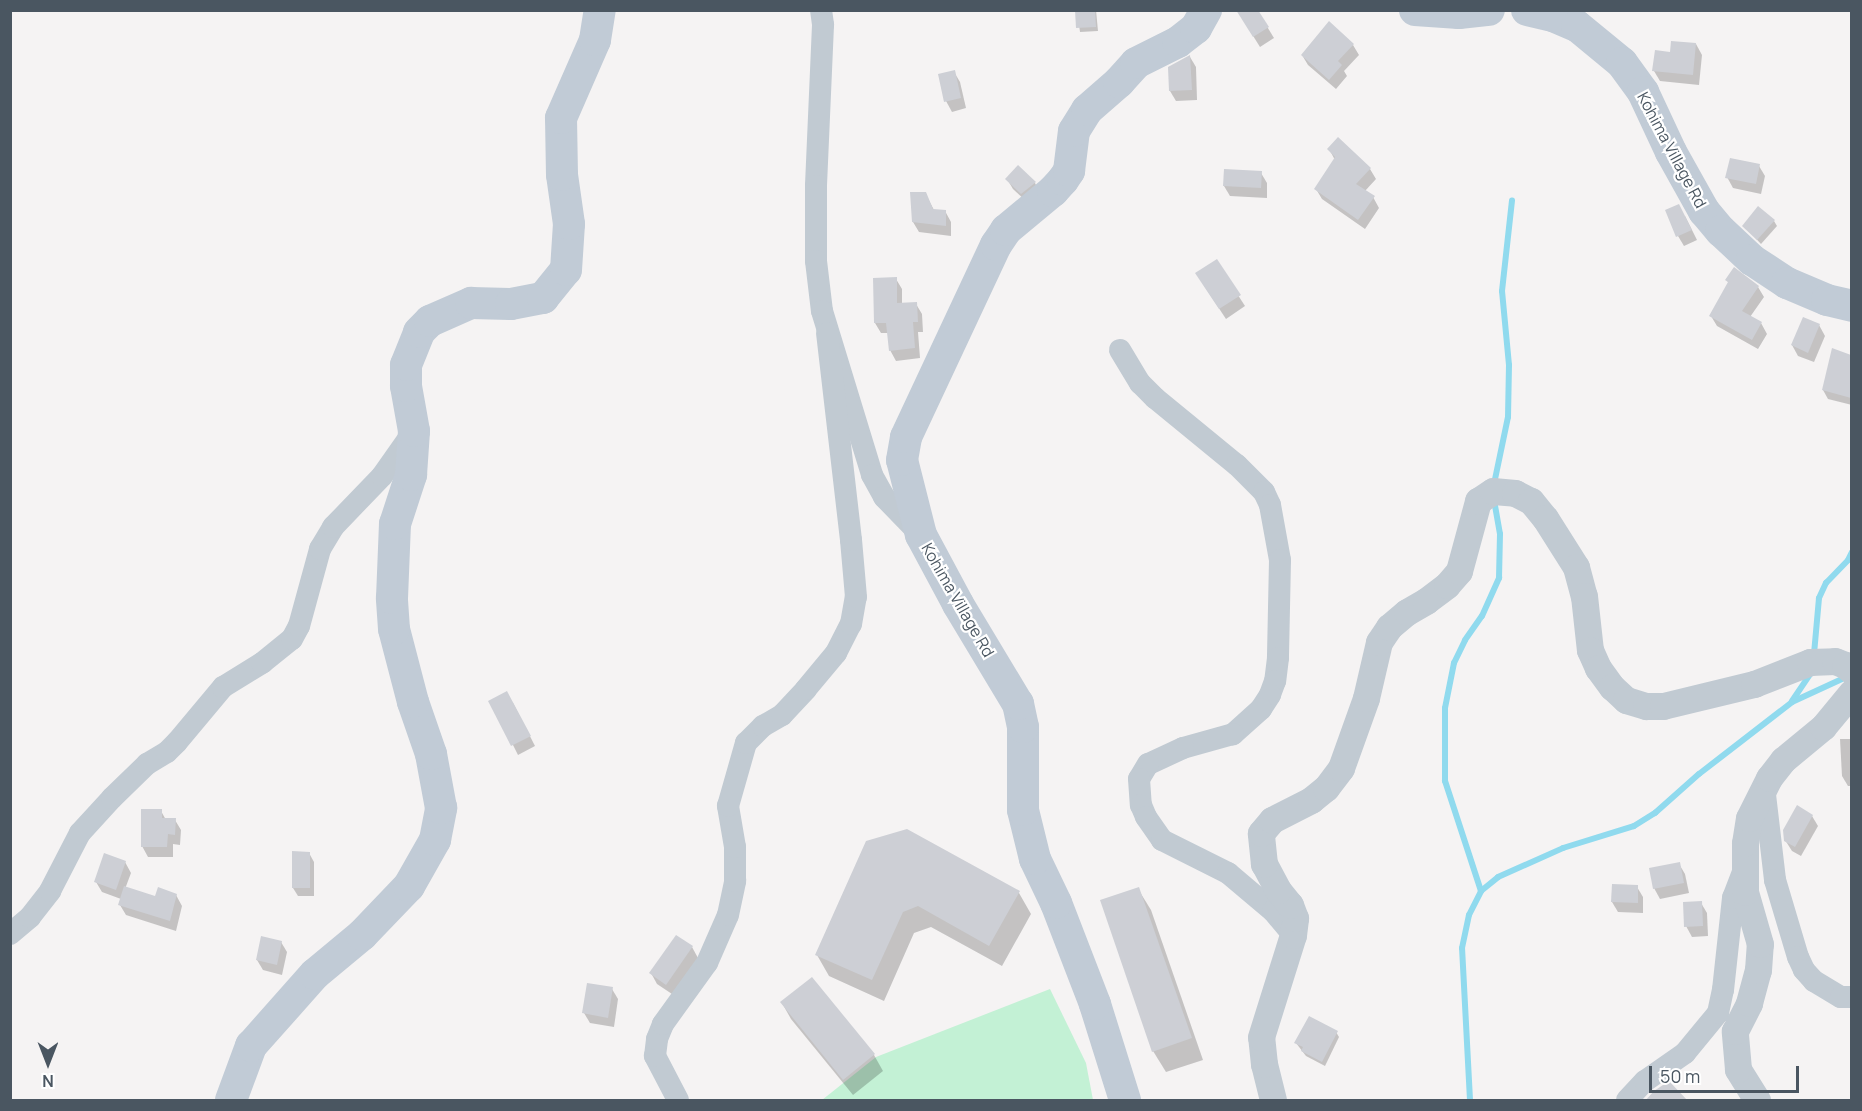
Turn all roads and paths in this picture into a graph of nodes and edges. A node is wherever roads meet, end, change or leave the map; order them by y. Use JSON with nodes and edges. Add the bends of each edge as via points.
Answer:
{"nodes":[{"id":1,"x":600,"y":10,"type":"edge"},
{"id":2,"x":821,"y":10,"type":"edge"},
{"id":3,"x":1206,"y":10,"type":"edge"},
{"id":4,"x":1415,"y":10,"type":"edge"},
{"id":5,"x":1489,"y":10,"type":"edge"},
{"id":6,"x":1527,"y":10,"type":"edge"},
{"id":7,"x":1851,"y":306,"type":"edge"},
{"id":8,"x":827,"y":333,"type":"junction"},
{"id":9,"x":1120,"y":350,"type":"dead end"},
{"id":10,"x":414,"y":431,"type":"junction"},
{"id":11,"x":921,"y":535,"type":"junction"},
{"id":12,"x":1830,"y":665,"type":"edge"},
{"id":13,"x":1851,"y":692,"type":"edge"},
{"id":14,"x":1764,"y":786,"type":"junction"},
{"id":15,"x":1745,"y":868,"type":"junction"},
{"id":16,"x":10,"y":934,"type":"edge"},
{"id":17,"x":1293,"y":935,"type":"junction"},
{"id":18,"x":1851,"y":997,"type":"edge"},
{"id":19,"x":231,"y":1101,"type":"edge"},
{"id":20,"x":678,"y":1101,"type":"edge"},
{"id":21,"x":1125,"y":1101,"type":"edge"},
{"id":22,"x":1273,"y":1101,"type":"edge"},
{"id":23,"x":1627,"y":1101,"type":"edge"},
{"id":24,"x":1756,"y":1101,"type":"edge"}],
"edges":[{"from":1,"to":10,"type":"main road","via":[[595,40],[561,118],[562,174],[569,224],[566,270],[543,298],[511,304],[471,303],[430,321],[419,332],[406,365],[405,387]]},
{"from":2,"to":8,"type":"street","via":[[816,261]]},
{"from":3,"to":11,"type":"main road","name":"Kohima Village Rd","via":[[1196,28],[1178,42],[1136,63],[1087,110],[1074,131],[1069,171],[1063,180],[1005,230],[996,245],[906,437],[902,460]]},
{"from":4,"to":5,"type":"main road"},
{"from":6,"to":7,"type":"main road","name":"Kohima Village Rd","via":[[1577,26],[1622,63],[1642,92],[1704,211],[1752,260],[1787,283]]},
{"from":8,"to":11,"type":"street","via":[[872,474],[885,497]]},
{"from":8,"to":20,"type":"street","via":[[856,597],[851,624],[836,653],[806,689],[782,715],[746,743],[728,806],[735,847],[735,881],[728,915],[706,963],[663,1024],[657,1039],[655,1056]]},
{"from":9,"to":17,"type":"street","via":[[1140,383],[1155,398],[1264,492],[1280,560],[1278,658],[1270,695],[1261,709],[1233,734],[1184,748],[1148,764],[1139,778],[1141,805],[1162,840],[1228,873],[1273,911]]},
{"from":10,"to":16,"type":"street","via":[[382,476],[333,527],[320,549],[292,639],[223,687],[172,747],[147,764],[112,798],[80,833],[50,891],[30,917]]},
{"from":10,"to":19,"type":"main road","via":[[411,475],[395,524],[392,598],[394,629],[441,808],[435,840],[409,886],[362,935],[315,974],[251,1046]]},
{"from":11,"to":21,"type":"main road","name":"Kohima Village Rd","via":[[1018,704],[1023,727],[1023,810],[1035,859],[1095,1004]]},
{"from":12,"to":17,"type":"street","via":[[1663,706],[1626,700],[1598,668],[1590,650],[1584,596],[1568,553],[1531,501],[1493,491],[1478,501],[1459,571],[1426,602],[1389,627],[1378,642],[1366,698],[1341,768],[1326,788],[1272,820],[1261,833],[1263,864],[1290,905]]},
{"from":13,"to":14,"type":"street","via":[[1822,727],[1783,760]]},
{"from":14,"to":15,"type":"street","via":[[1749,818]]},
{"from":14,"to":18,"type":"street","via":[[1775,880],[1798,957],[1814,981],[1841,997]]},
{"from":15,"to":23,"type":"street","via":[[1732,898],[1718,1013],[1685,1053],[1645,1081]]},
{"from":15,"to":24,"type":"street","via":[[1745,892],[1760,944],[1749,1003],[1735,1031],[1738,1069]]},
{"from":17,"to":22,"type":"street","via":[[1261,1037],[1263,1064]]}]}
